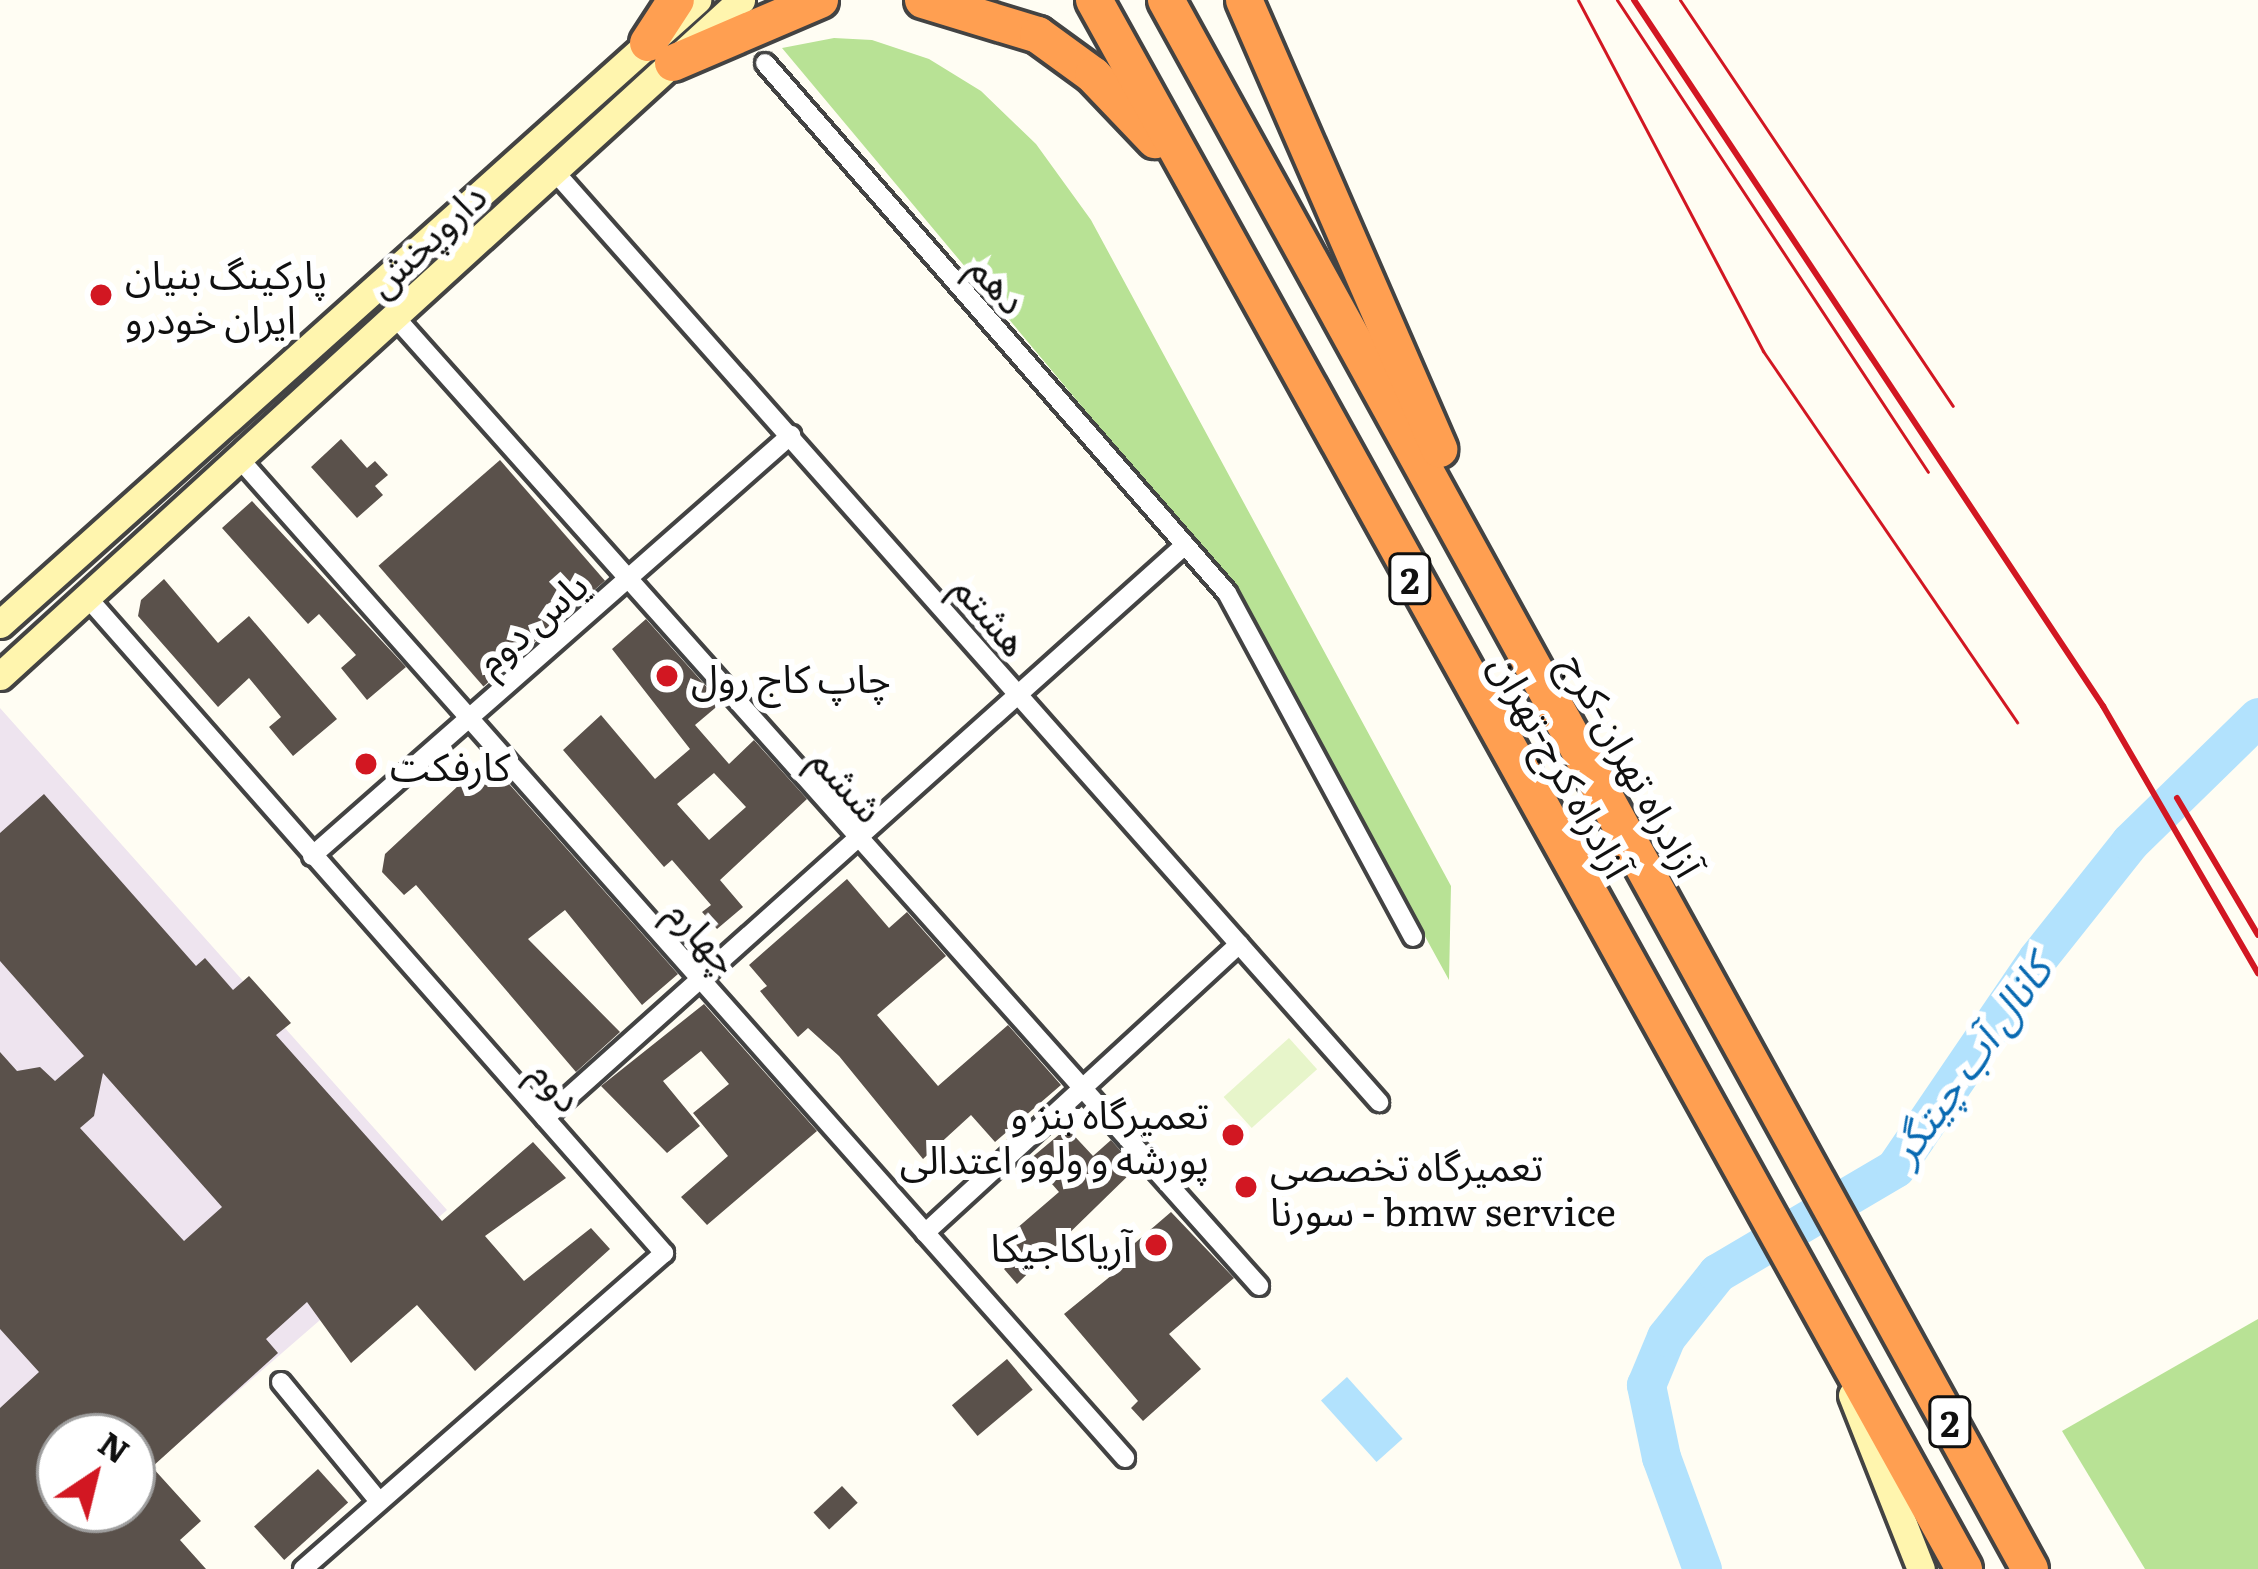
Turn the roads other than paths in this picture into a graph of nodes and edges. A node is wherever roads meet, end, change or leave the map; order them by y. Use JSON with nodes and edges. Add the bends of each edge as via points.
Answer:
{"nodes":[{"id":1,"x":676,"y":0,"type":"edge"},
{"id":2,"x":698,"y":0,"type":"edge"},
{"id":3,"x":741,"y":0,"type":"edge"},
{"id":4,"x":820,"y":0,"type":"edge"},
{"id":5,"x":923,"y":0,"type":"edge"},
{"id":6,"x":1094,"y":0,"type":"edge"},
{"id":7,"x":1166,"y":0,"type":"edge"},
{"id":8,"x":1244,"y":0,"type":"edge"},
{"id":9,"x":661,"y":53,"type":"junction"},
{"id":10,"x":765,"y":63,"type":"dead end"},
{"id":11,"x":555,"y":172,"type":"junction"},
{"id":12,"x":1220,"y":226,"type":"junction"},
{"id":13,"x":396,"y":318,"type":"junction"},
{"id":14,"x":791,"y":435,"type":"junction"},
{"id":15,"x":237,"y":456,"type":"junction"},
{"id":16,"x":125,"y":505,"type":"junction"},
{"id":17,"x":143,"y":542,"type":"junction"},
{"id":18,"x":1185,"y":545,"type":"junction"},
{"id":19,"x":1484,"y":571,"type":"junction"},
{"id":20,"x":624,"y":582,"type":"junction"},
{"id":21,"x":87,"y":597,"type":"junction"},
{"id":22,"x":0,"y":624,"type":"edge"},
{"id":23,"x":0,"y":676,"type":"edge"},
{"id":24,"x":1017,"y":693,"type":"junction"},
{"id":25,"x":470,"y":718,"type":"junction"},
{"id":26,"x":855,"y":839,"type":"junction"},
{"id":27,"x":312,"y":856,"type":"junction"},
{"id":28,"x":1413,"y":937,"type":"dead end"},
{"id":29,"x":1239,"y":944,"type":"junction"},
{"id":30,"x":698,"y":976,"type":"junction"},
{"id":31,"x":1081,"y":1089,"type":"junction"},
{"id":32,"x":1378,"y":1102,"type":"dead end"},
{"id":33,"x":544,"y":1118,"type":"junction"},
{"id":34,"x":925,"y":1233,"type":"junction"},
{"id":35,"x":1259,"y":1286,"type":"dead end"},
{"id":36,"x":1812,"y":1296,"type":"junction"},
{"id":37,"x":280,"y":1382,"type":"dead end"},
{"id":38,"x":1125,"y":1458,"type":"dead end"},
{"id":39,"x":378,"y":1500,"type":"junction"},
{"id":40,"x":303,"y":1569,"type":"edge"},
{"id":41,"x":1921,"y":1569,"type":"edge"},
{"id":42,"x":1964,"y":1569,"type":"edge"},
{"id":43,"x":2030,"y":1569,"type":"edge"}],
"edges":[{"from":1,"to":9,"type":"highway"},
{"from":2,"to":9,"type":"street","name":"داروپخش"},
{"from":3,"to":9,"type":"street","name":"داروپخش"},
{"from":4,"to":9,"type":"highway"},
{"from":5,"to":12,"type":"highway","via":[[1037,35],[1093,75],[1143,125]]},
{"from":6,"to":12,"type":"highway","name":"آزادراه کرج-تهران","number":"2"},
{"from":7,"to":19,"type":"highway","name":"آزادراه تهران-کرج","number":"2"},
{"from":8,"to":19,"type":"highway","via":[[1406,368]]},
{"from":9,"to":11,"type":"street","name":"داروپخش"},
{"from":9,"to":16,"type":"street","name":"داروپخش"},
{"from":10,"to":18,"type":"street","name":"دهم"},
{"from":11,"to":13,"type":"street","name":"داروپخش"},
{"from":11,"to":14,"type":"street","name":"هشتم"},
{"from":12,"to":36,"type":"highway","name":"آزادراه کرج-تهران","number":"2","via":[[1323,425]]},
{"from":13,"to":15,"type":"street","name":"داروپخش"},
{"from":13,"to":20,"type":"street","name":"ششم"},
{"from":14,"to":20,"type":"street","name":"یاس دوم"},
{"from":14,"to":24,"type":"street","name":"هشتم"},
{"from":15,"to":17,"type":"street","name":"داروپخش"},
{"from":15,"to":25,"type":"street","name":"چهارم"},
{"from":16,"to":17,"type":"street","via":[[121,534]]},
{"from":16,"to":22,"type":"street","name":"داروپخش"},
{"from":17,"to":21,"type":"street","name":"داروپخش"},
{"from":18,"to":24,"type":"street"},
{"from":18,"to":28,"type":"street","name":"دهم","via":[[1227,593]]},
{"from":19,"to":43,"type":"highway","name":"آزادراه تهران-کرج","number":"2"},
{"from":20,"to":25,"type":"street","name":"یاس دوم"},
{"from":20,"to":26,"type":"street","name":"ششم"},
{"from":21,"to":23,"type":"street","name":"داروپخش"},
{"from":21,"to":27,"type":"street","name":"دوم"},
{"from":24,"to":26,"type":"street"},
{"from":24,"to":29,"type":"street","name":"هشتم"},
{"from":25,"to":27,"type":"street","name":"یاس دوم"},
{"from":25,"to":30,"type":"street","name":"چهارم"},
{"from":26,"to":30,"type":"street"},
{"from":26,"to":31,"type":"street","name":"ششم"},
{"from":27,"to":33,"type":"street","name":"دوم"},
{"from":29,"to":31,"type":"street"},
{"from":29,"to":32,"type":"street","name":"هشتم"},
{"from":30,"to":33,"type":"street"},
{"from":30,"to":34,"type":"street","name":"چهارم"},
{"from":31,"to":34,"type":"street"},
{"from":31,"to":35,"type":"street","name":"ششم"},
{"from":33,"to":39,"type":"street","name":"دوم","via":[[664,1252]]},
{"from":34,"to":38,"type":"street","name":"چهارم"},
{"from":36,"to":41,"type":"street"},
{"from":36,"to":42,"type":"highway","name":"آزادراه کرج-تهران","number":"2"},
{"from":37,"to":39,"type":"street"},
{"from":39,"to":40,"type":"street","name":"دوم"}]}
